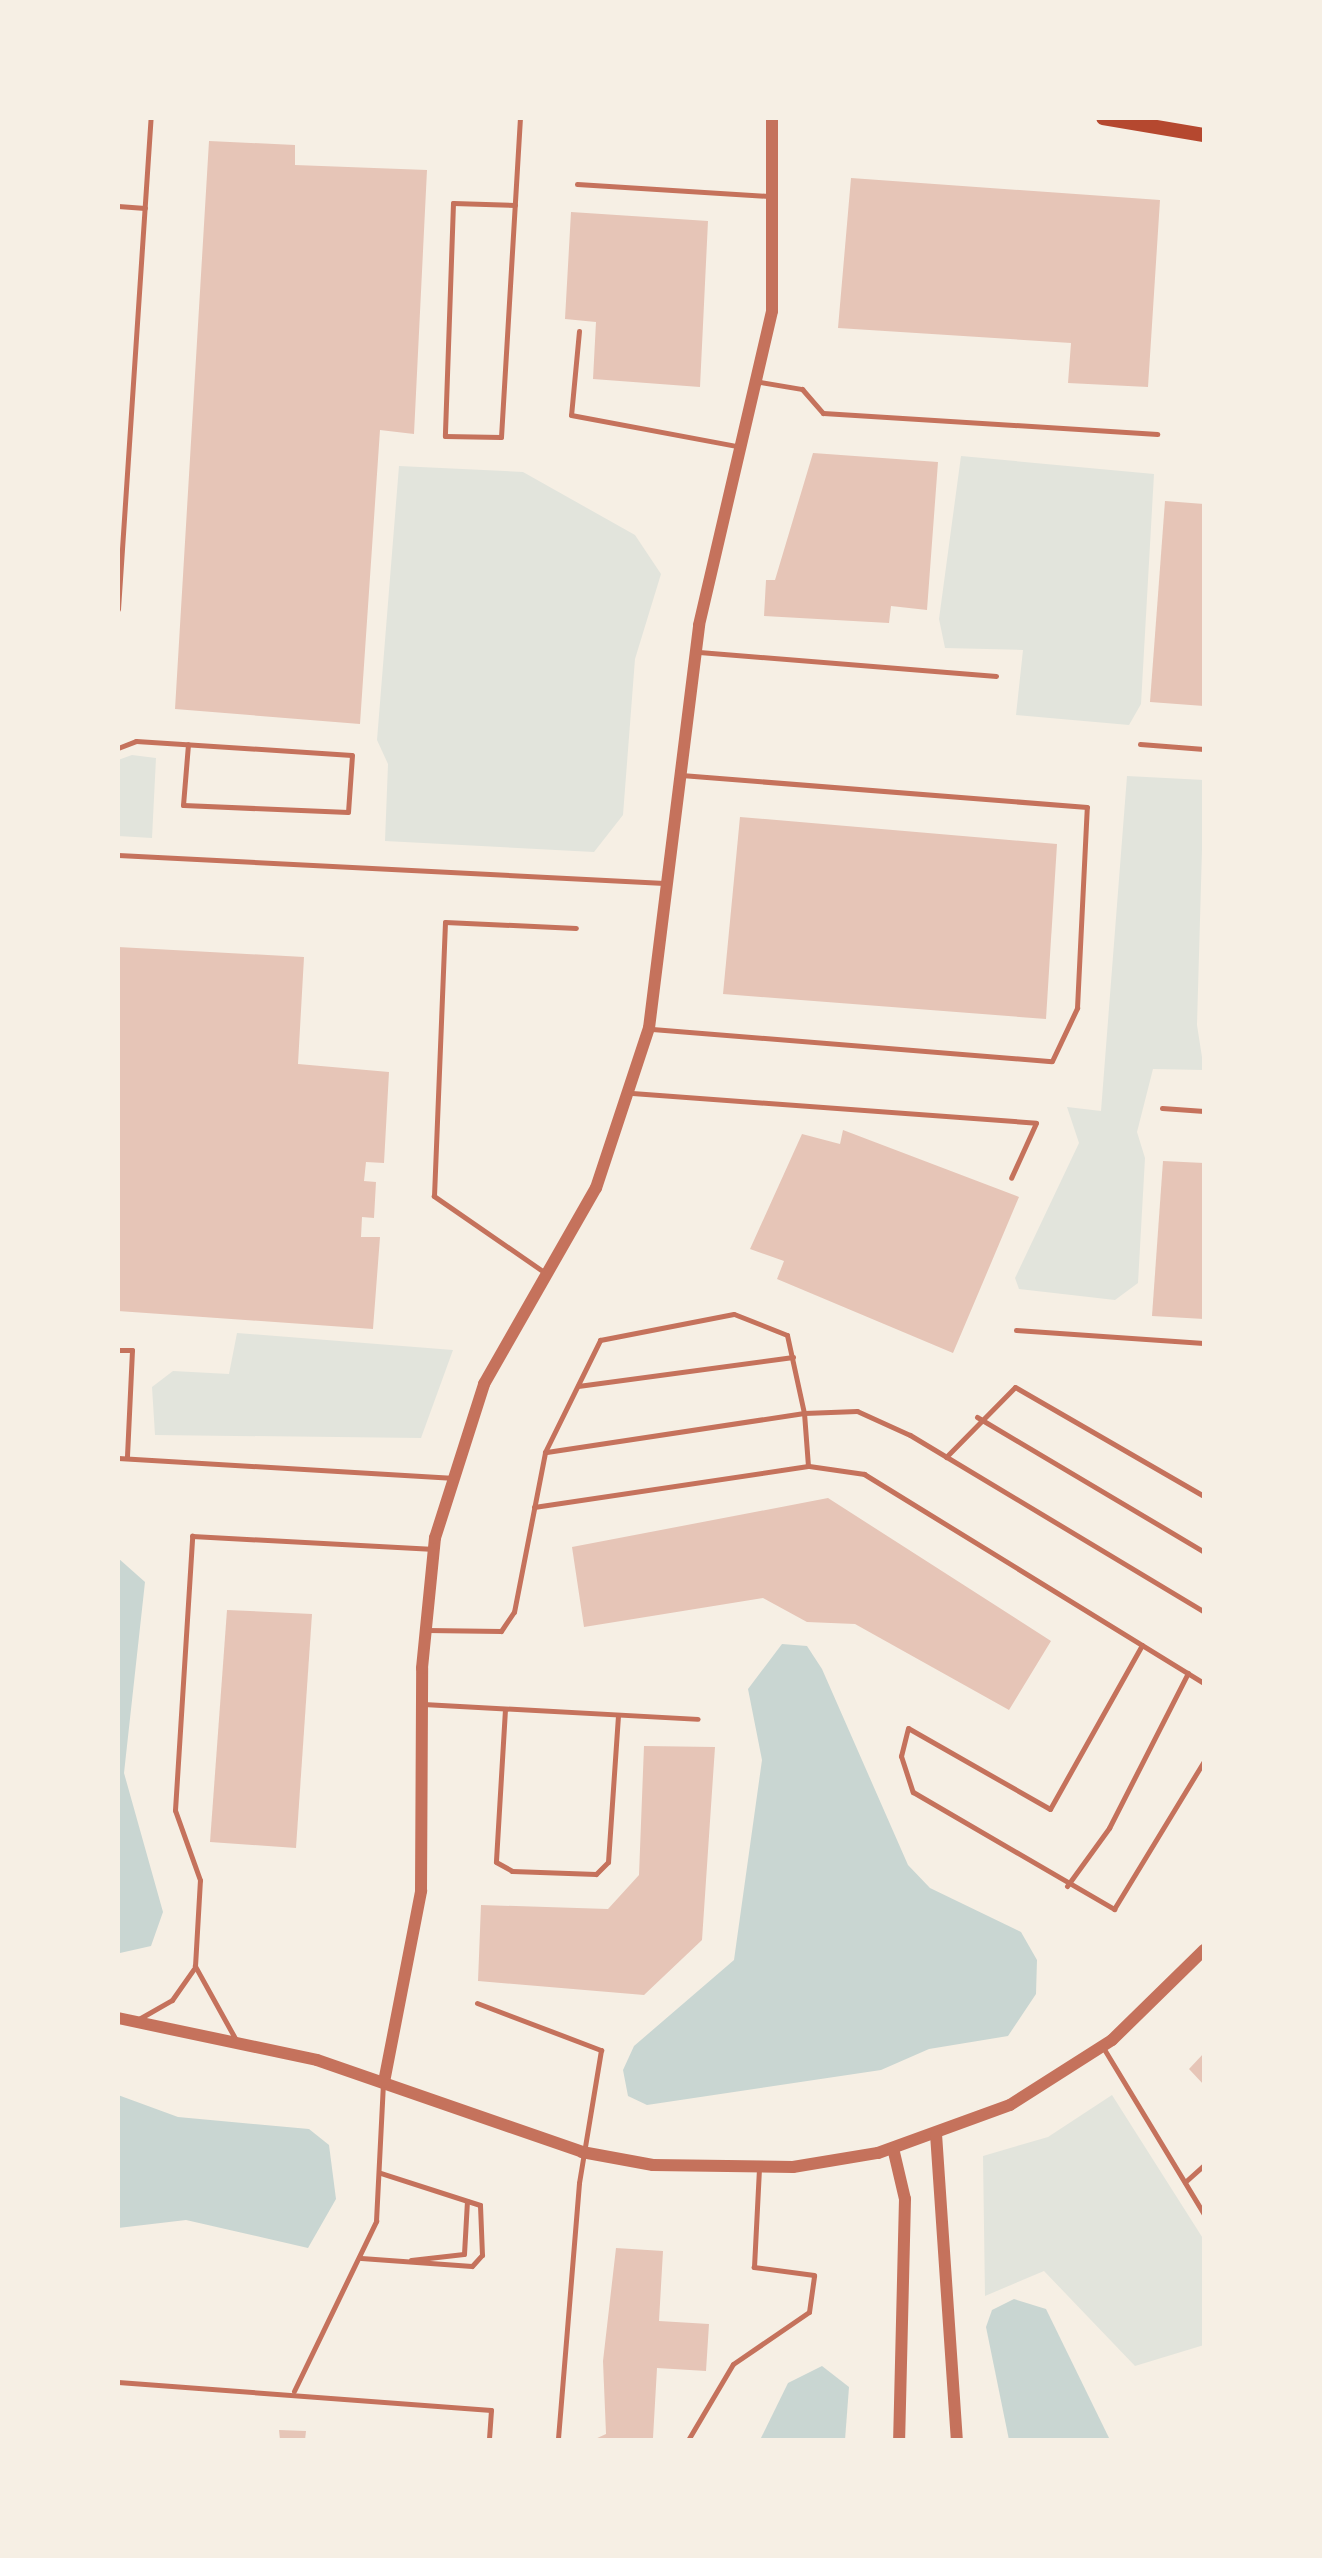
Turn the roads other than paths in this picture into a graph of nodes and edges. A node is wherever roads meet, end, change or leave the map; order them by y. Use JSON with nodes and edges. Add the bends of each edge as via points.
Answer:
{"nodes":[{"id":1,"x":151,"y":118,"type":"edge"},
{"id":2,"x":520,"y":118,"type":"edge"},
{"id":3,"x":772,"y":118,"type":"edge"},
{"id":4,"x":1103,"y":118,"type":"edge"},
{"id":5,"x":1204,"y":135,"type":"edge"},
{"id":6,"x":577,"y":184,"type":"dead end"},
{"id":7,"x":777,"y":196,"type":"junction"},
{"id":8,"x":515,"y":205,"type":"junction"},
{"id":9,"x":118,"y":206,"type":"edge"},
{"id":10,"x":145,"y":208,"type":"junction"},
{"id":11,"x":579,"y":331,"type":"dead end"},
{"id":12,"x":760,"y":382,"type":"junction"},
{"id":13,"x":1157,"y":434,"type":"dead end"},
{"id":14,"x":745,"y":447,"type":"junction"},
{"id":15,"x":118,"y":609,"type":"edge"},
{"id":16,"x":696,"y":652,"type":"junction"},
{"id":17,"x":996,"y":676,"type":"dead end"},
{"id":18,"x":188,"y":744,"type":"junction"},
{"id":19,"x":1140,"y":744,"type":"dead end"},
{"id":20,"x":118,"y":748,"type":"edge"},
{"id":21,"x":1204,"y":748,"type":"edge"},
{"id":22,"x":684,"y":775,"type":"junction"},
{"id":23,"x":118,"y":855,"type":"edge"},
{"id":24,"x":667,"y":883,"type":"junction"},
{"id":25,"x":576,"y":928,"type":"dead end"},
{"id":26,"x":648,"y":1028,"type":"junction"},
{"id":27,"x":632,"y":1094,"type":"junction"},
{"id":28,"x":1162,"y":1108,"type":"dead end"},
{"id":29,"x":1204,"y":1111,"type":"edge"},
{"id":30,"x":1010,"y":1178,"type":"dead end"},
{"id":31,"x":546,"y":1274,"type":"junction"},
{"id":32,"x":1016,"y":1330,"type":"dead end"},
{"id":33,"x":1204,"y":1342,"type":"edge"},
{"id":34,"x":118,"y":1350,"type":"edge"},
{"id":35,"x":794,"y":1357,"type":"junction"},
{"id":36,"x":578,"y":1386,"type":"junction"},
{"id":37,"x":804,"y":1414,"type":"junction"},
{"id":38,"x":978,"y":1417,"type":"junction"},
{"id":39,"x":545,"y":1452,"type":"junction"},
{"id":40,"x":946,"y":1456,"type":"junction"},
{"id":41,"x":118,"y":1458,"type":"edge"},
{"id":42,"x":127,"y":1458,"type":"junction"},
{"id":43,"x":808,"y":1466,"type":"junction"},
{"id":44,"x":450,"y":1478,"type":"junction"},
{"id":45,"x":1204,"y":1496,"type":"edge"},
{"id":46,"x":534,"y":1507,"type":"junction"},
{"id":47,"x":433,"y":1550,"type":"junction"},
{"id":48,"x":1204,"y":1552,"type":"edge"},
{"id":49,"x":1204,"y":1612,"type":"edge"},
{"id":50,"x":424,"y":1630,"type":"junction"},
{"id":51,"x":1142,"y":1645,"type":"junction"},
{"id":52,"x":1188,"y":1673,"type":"junction"},
{"id":53,"x":1204,"y":1684,"type":"edge"},
{"id":54,"x":423,"y":1704,"type":"junction"},
{"id":55,"x":504,"y":1708,"type":"junction"},
{"id":56,"x":618,"y":1715,"type":"junction"},
{"id":57,"x":698,"y":1719,"type":"dead end"},
{"id":58,"x":1204,"y":1762,"type":"edge"},
{"id":59,"x":1067,"y":1886,"type":"junction"},
{"id":60,"x":1204,"y":1950,"type":"edge"},
{"id":61,"x":195,"y":1966,"type":"junction"},
{"id":62,"x":477,"y":2003,"type":"dead end"},
{"id":63,"x":118,"y":2018,"type":"edge"},
{"id":64,"x":135,"y":2021,"type":"junction"},
{"id":65,"x":236,"y":2040,"type":"junction"},
{"id":66,"x":1102,"y":2047,"type":"junction"},
{"id":67,"x":384,"y":2082,"type":"junction"},
{"id":68,"x":936,"y":2134,"type":"junction"},
{"id":69,"x":893,"y":2148,"type":"junction"},
{"id":70,"x":582,"y":2152,"type":"junction"},
{"id":71,"x":1204,"y":2166,"type":"edge"},
{"id":72,"x":760,"y":2169,"type":"junction"},
{"id":73,"x":381,"y":2173,"type":"junction"},
{"id":74,"x":1185,"y":2182,"type":"junction"},
{"id":75,"x":467,"y":2201,"type":"junction"},
{"id":76,"x":1204,"y":2214,"type":"edge"},
{"id":77,"x":361,"y":2258,"type":"junction"},
{"id":78,"x":409,"y":2262,"type":"junction"},
{"id":79,"x":118,"y":2382,"type":"edge"},
{"id":80,"x":294,"y":2391,"type":"junction"},
{"id":81,"x":489,"y":2440,"type":"edge"},
{"id":82,"x":558,"y":2440,"type":"edge"},
{"id":83,"x":688,"y":2440,"type":"edge"},
{"id":84,"x":899,"y":2440,"type":"edge"},
{"id":85,"x":957,"y":2440,"type":"edge"}],
"edges":[{"from":1,"to":10,"type":"lane"},
{"from":2,"to":8,"type":"lane"},
{"from":3,"to":7,"type":"street"},
{"from":4,"to":5,"type":"main road"},
{"from":6,"to":7,"type":"lane"},
{"from":7,"to":12,"type":"street"},
{"from":8,"to":8,"type":"lane","via":[[501,436],[445,436],[453,203]]},
{"from":9,"to":10,"type":"lane"},
{"from":10,"to":15,"type":"lane"},
{"from":11,"to":14,"type":"lane","via":[[571,416]]},
{"from":12,"to":13,"type":"lane","via":[[802,389],[823,413]]},
{"from":12,"to":14,"type":"street"},
{"from":14,"to":16,"type":"street"},
{"from":16,"to":17,"type":"lane"},
{"from":16,"to":22,"type":"street"},
{"from":18,"to":18,"type":"lane","via":[[352,755],[348,812],[183,805]]},
{"from":18,"to":20,"type":"lane"},
{"from":19,"to":21,"type":"lane"},
{"from":22,"to":24,"type":"street"},
{"from":22,"to":26,"type":"lane","via":[[1088,807],[1077,1008],[1052,1060]]},
{"from":23,"to":24,"type":"lane"},
{"from":24,"to":26,"type":"street"},
{"from":25,"to":31,"type":"lane","via":[[445,922],[434,1196]]},
{"from":26,"to":27,"type":"street"},
{"from":27,"to":30,"type":"lane","via":[[1036,1123]]},
{"from":27,"to":31,"type":"street","via":[[596,1188]]},
{"from":28,"to":29,"type":"lane"},
{"from":31,"to":44,"type":"street","via":[[484,1384]]},
{"from":32,"to":33,"type":"lane"},
{"from":34,"to":42,"type":"lane","via":[[132,1350]]},
{"from":35,"to":36,"type":"lane"},
{"from":35,"to":36,"type":"lane","via":[[787,1335],[734,1314],[683,1320],[600,1340]]},
{"from":35,"to":37,"type":"lane"},
{"from":36,"to":39,"type":"lane"},
{"from":37,"to":39,"type":"lane"},
{"from":37,"to":40,"type":"lane","via":[[857,1411]]},
{"from":37,"to":43,"type":"lane"},
{"from":38,"to":40,"type":"lane"},
{"from":38,"to":45,"type":"lane","via":[[1015,1387]]},
{"from":38,"to":48,"type":"lane"},
{"from":39,"to":46,"type":"lane"},
{"from":40,"to":49,"type":"lane"},
{"from":41,"to":42,"type":"lane"},
{"from":42,"to":44,"type":"lane"},
{"from":43,"to":46,"type":"lane"},
{"from":43,"to":51,"type":"lane","via":[[838,1463],[864,1474]]},
{"from":44,"to":47,"type":"street"},
{"from":46,"to":50,"type":"lane","via":[[502,1631]]},
{"from":47,"to":50,"type":"street"},
{"from":47,"to":61,"type":"lane","via":[[192,1536],[175,1810],[200,1880]]},
{"from":50,"to":54,"type":"street"},
{"from":51,"to":52,"type":"lane"},
{"from":51,"to":59,"type":"lane","via":[[1050,1809],[908,1728],[900,1756],[914,1792]]},
{"from":52,"to":53,"type":"lane"},
{"from":52,"to":59,"type":"lane","via":[[1110,1828]]},
{"from":54,"to":55,"type":"lane"},
{"from":54,"to":67,"type":"street","via":[[421,1892]]},
{"from":55,"to":56,"type":"lane"},
{"from":55,"to":56,"type":"lane","via":[[496,1862],[512,1871],[596,1874],[608,1862]]},
{"from":56,"to":57,"type":"lane"},
{"from":58,"to":59,"type":"lane","via":[[1114,1909]]},
{"from":60,"to":66,"type":"street"},
{"from":61,"to":64,"type":"lane","via":[[172,2000]]},
{"from":61,"to":65,"type":"lane"},
{"from":62,"to":70,"type":"lane","via":[[601,2050]]},
{"from":63,"to":64,"type":"street"},
{"from":64,"to":65,"type":"street"},
{"from":65,"to":67,"type":"street"},
{"from":66,"to":68,"type":"street","via":[[1010,2105]]},
{"from":66,"to":74,"type":"lane"},
{"from":67,"to":70,"type":"street"},
{"from":67,"to":73,"type":"lane"},
{"from":68,"to":69,"type":"street"},
{"from":68,"to":85,"type":"street"},
{"from":69,"to":72,"type":"street"},
{"from":69,"to":84,"type":"street","via":[[905,2199]]},
{"from":70,"to":72,"type":"street"},
{"from":70,"to":82,"type":"lane"},
{"from":71,"to":74,"type":"lane"},
{"from":72,"to":83,"type":"lane","via":[[754,2267],[814,2275],[810,2312],[733,2364]]},
{"from":73,"to":75,"type":"lane"},
{"from":73,"to":77,"type":"lane"},
{"from":74,"to":76,"type":"lane"},
{"from":75,"to":78,"type":"lane","via":[[464,2254]]},
{"from":75,"to":78,"type":"lane","via":[[480,2205],[485,2231],[472,2266]]},
{"from":77,"to":78,"type":"lane"},
{"from":77,"to":80,"type":"lane"},
{"from":79,"to":80,"type":"lane"},
{"from":80,"to":81,"type":"lane","via":[[492,2410]]}]}
